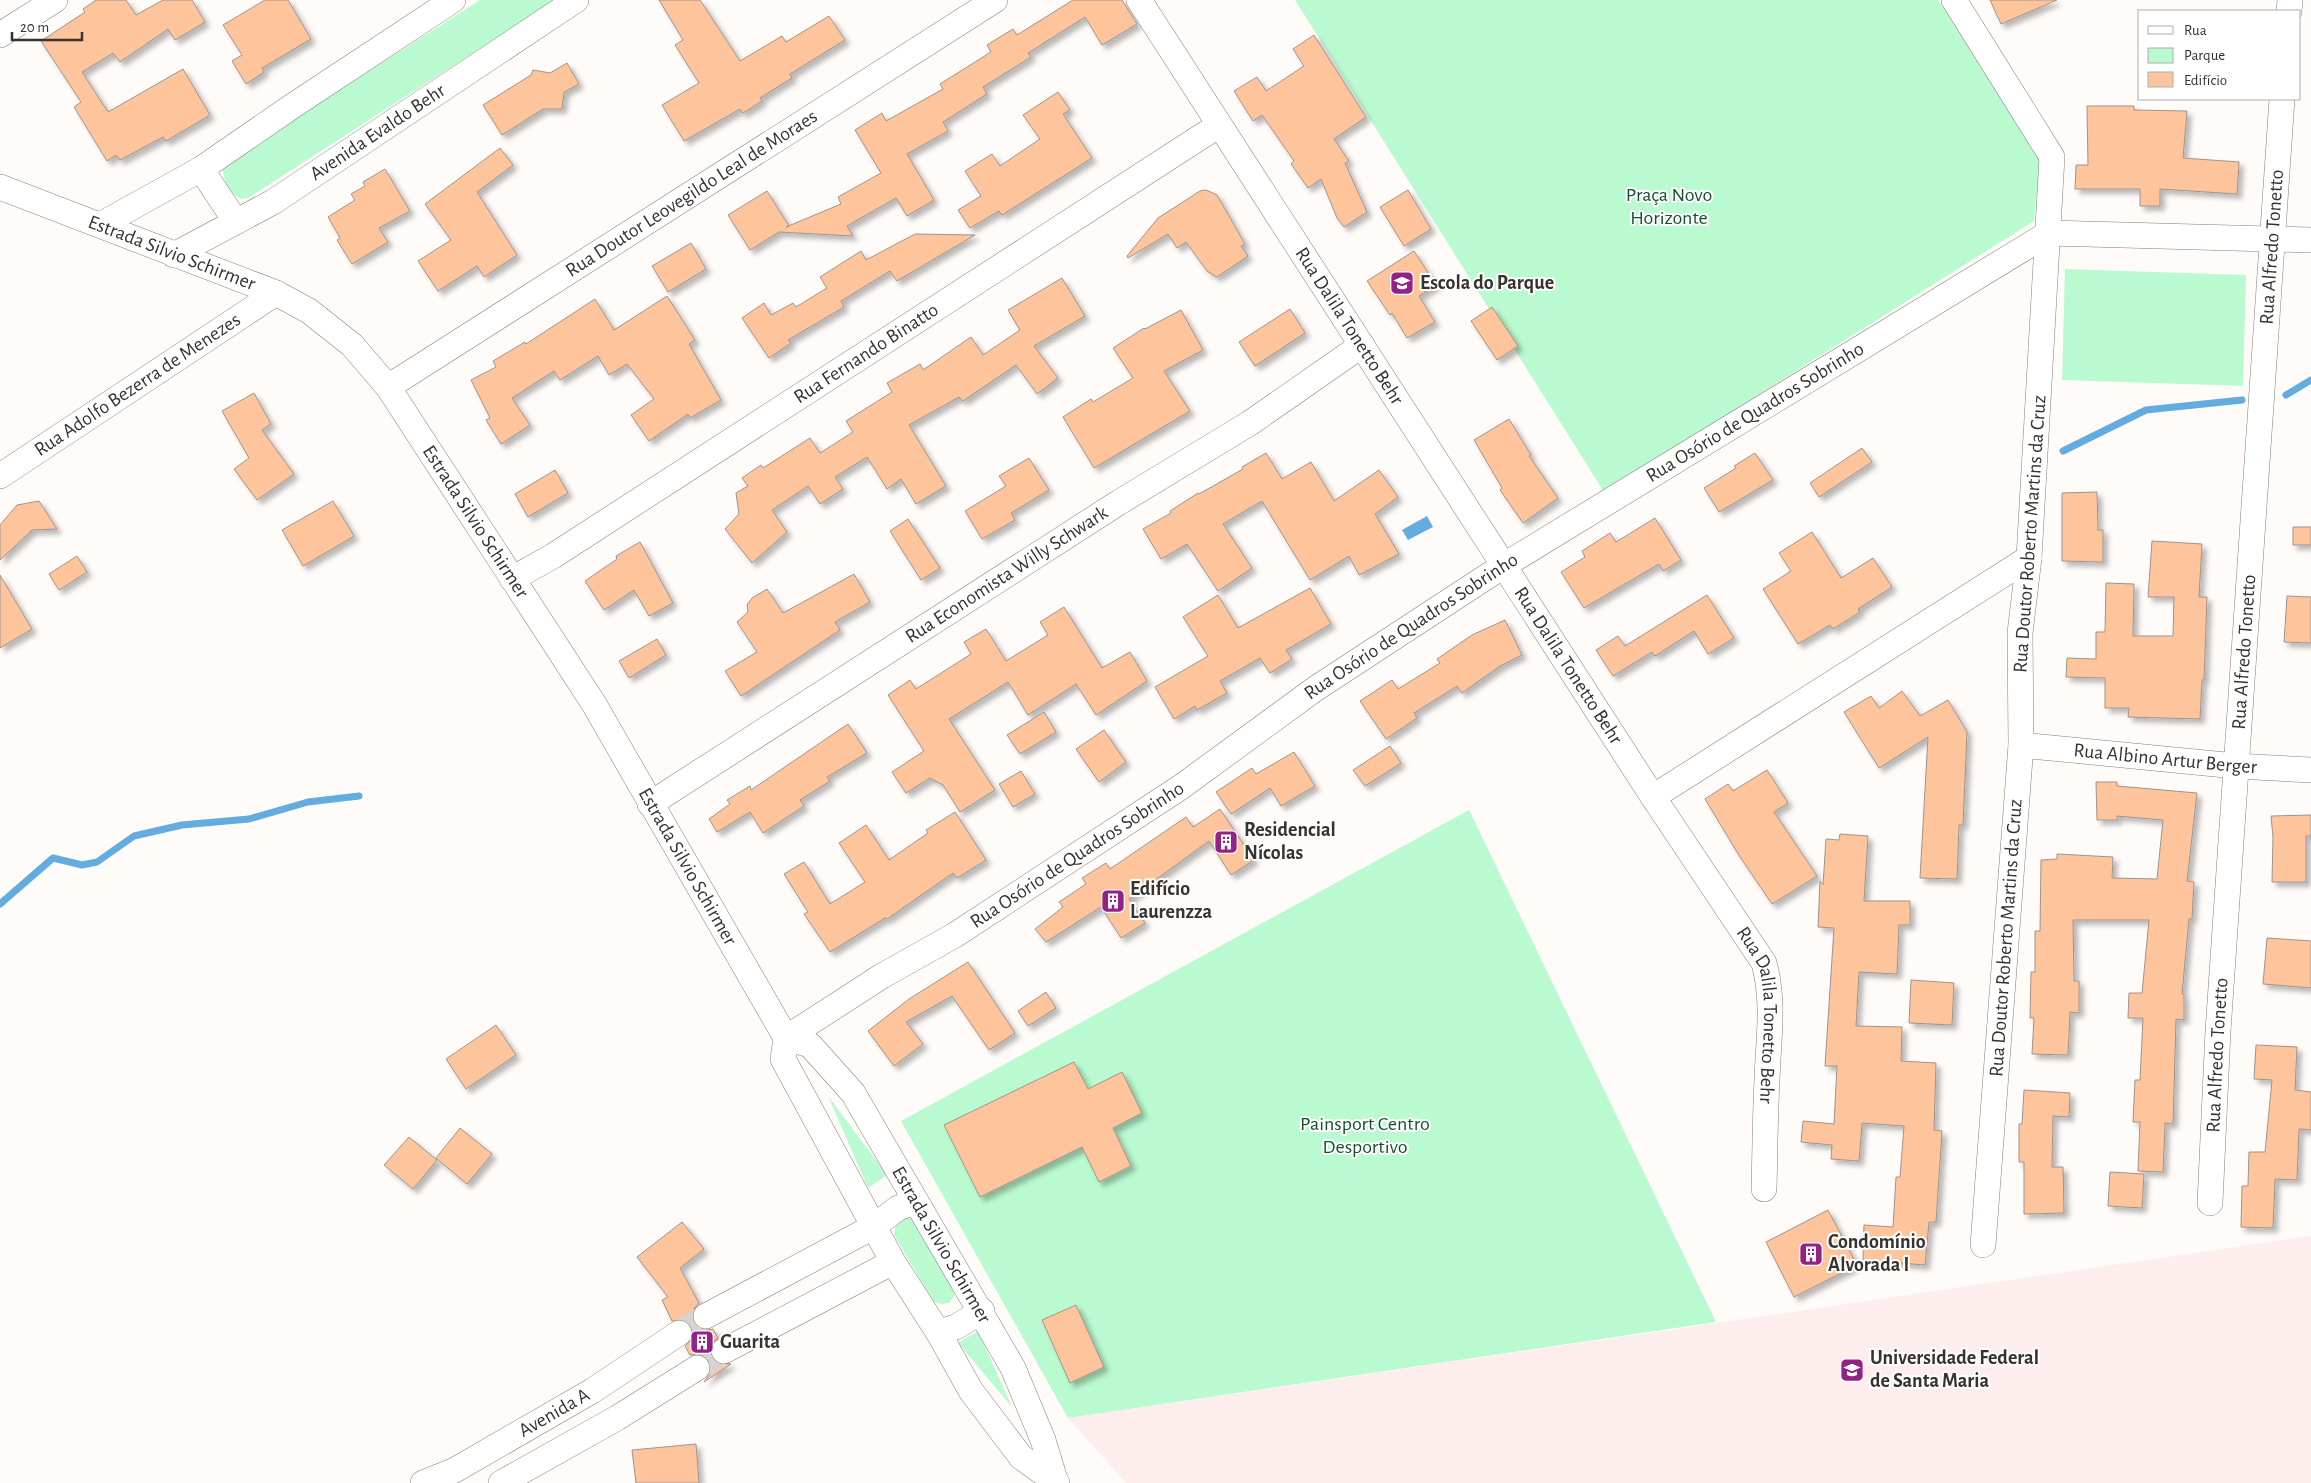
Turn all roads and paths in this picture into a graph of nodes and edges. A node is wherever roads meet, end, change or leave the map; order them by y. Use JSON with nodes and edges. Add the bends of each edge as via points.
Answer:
{"nodes":[{"id":1,"x":55,"y":0,"type":"edge"},
{"id":2,"x":454,"y":0,"type":"edge"},
{"id":3,"x":576,"y":0,"type":"edge"},
{"id":4,"x":995,"y":0,"type":"edge"},
{"id":5,"x":1139,"y":0,"type":"edge"},
{"id":6,"x":1954,"y":0,"type":"edge"},
{"id":7,"x":0,"y":35,"type":"edge"},
{"id":8,"x":2282,"y":100,"type":"edge"},
{"id":9,"x":1219,"y":125,"type":"junction"},
{"id":10,"x":201,"y":169,"type":"junction"},
{"id":11,"x":0,"y":187,"type":"edge"},
{"id":12,"x":236,"y":222,"type":"junction"},
{"id":13,"x":100,"y":225,"type":"junction"},
{"id":14,"x":2049,"y":233,"type":"junction"},
{"id":15,"x":2272,"y":238,"type":"junction"},
{"id":16,"x":2311,"y":240,"type":"edge"},
{"id":17,"x":174,"y":255,"type":"junction"},
{"id":18,"x":276,"y":293,"type":"junction"},
{"id":19,"x":1362,"y":345,"type":"junction"},
{"id":20,"x":388,"y":387,"type":"junction"},
{"id":21,"x":0,"y":476,"type":"edge"},
{"id":22,"x":2029,"y":558,"type":"junction"},
{"id":23,"x":1503,"y":566,"type":"junction"},
{"id":24,"x":512,"y":579,"type":"junction"},
{"id":25,"x":2021,"y":744,"type":"junction"},
{"id":26,"x":2236,"y":766,"type":"junction"},
{"id":27,"x":2311,"y":770,"type":"edge"},
{"id":28,"x":1653,"y":797,"type":"junction"},
{"id":29,"x":650,"y":804,"type":"junction"},
{"id":30,"x":786,"y":1038,"type":"junction"},
{"id":31,"x":1764,"y":1189,"type":"dead end"},
{"id":32,"x":916,"y":1202,"type":"junction"},
{"id":33,"x":2210,"y":1204,"type":"dead end"},
{"id":34,"x":873,"y":1227,"type":"junction"},
{"id":35,"x":1983,"y":1245,"type":"dead end"},
{"id":36,"x":893,"y":1262,"type":"junction"},
{"id":37,"x":755,"y":1290,"type":"junction"},
{"id":38,"x":982,"y":1311,"type":"junction"},
{"id":39,"x":706,"y":1316,"type":"tunnel mouth"},
{"id":40,"x":775,"y":1325,"type":"junction"},
{"id":41,"x":938,"y":1332,"type":"junction"},
{"id":42,"x":679,"y":1333,"type":"tunnel mouth"},
{"id":43,"x":652,"y":1351,"type":"junction"},
{"id":44,"x":724,"y":1351,"type":"tunnel mouth"},
{"id":45,"x":697,"y":1368,"type":"tunnel mouth"},
{"id":46,"x":672,"y":1383,"type":"junction"},
{"id":47,"x":423,"y":1483,"type":"edge"},
{"id":48,"x":501,"y":1483,"type":"edge"},
{"id":49,"x":1057,"y":1483,"type":"edge"}],
"edges":[{"from":1,"to":7,"type":"street"},
{"from":2,"to":10,"type":"street"},
{"from":3,"to":12,"type":"street","name":"Avenida Evaldo Behr","via":[[273,202]]},
{"from":4,"to":20,"type":"street","name":"Rua Doutor Leovegildo Leal de Moraes"},
{"from":5,"to":9,"type":"street","name":"Rua Dalila Tonetto Behr"},
{"from":6,"to":14,"type":"street","name":"Rua Doutor Roberto Martins da Cruz","via":[[2052,157]]},
{"from":8,"to":15,"type":"street","name":"Rua Alfredo Tonetto"},
{"from":9,"to":19,"type":"street","name":"Rua Dalila Tonetto Behr"},
{"from":9,"to":24,"type":"street","name":"Rua Fernando Binatto"},
{"from":10,"to":12,"type":"street"},
{"from":10,"to":13,"type":"street"},
{"from":11,"to":13,"type":"street","name":"Estrada Silvio Schirmer"},
{"from":12,"to":17,"type":"street","name":"Avenida Evaldo Behr"},
{"from":13,"to":17,"type":"street","name":"Estrada Silvio Schirmer"},
{"from":14,"to":15,"type":"street"},
{"from":14,"to":22,"type":"street","name":"Rua Doutor Roberto Martins da Cruz"},
{"from":14,"to":23,"type":"street","name":"Rua Osório de Quadros Sobrinho"},
{"from":15,"to":16,"type":"street"},
{"from":15,"to":26,"type":"street","name":"Rua Alfredo Tonetto"},
{"from":17,"to":18,"type":"street","name":"Estrada Silvio Schirmer"},
{"from":18,"to":20,"type":"street","name":"Estrada Silvio Schirmer","via":[[308,311],[352,345]]},
{"from":18,"to":21,"type":"street","name":"Rua Adolfo Bezerra de Menezes"},
{"from":19,"to":23,"type":"street","name":"Rua Dalila Tonetto Behr"},
{"from":19,"to":29,"type":"street","name":"Rua Economista Willy Schwark","via":[[1250,423],[1118,503]]},
{"from":20,"to":24,"type":"street","name":"Estrada Silvio Schirmer"},
{"from":22,"to":25,"type":"street","name":"Rua Doutor Roberto Martins da Cruz","via":[[2020,633]]},
{"from":22,"to":28,"type":"street"},
{"from":23,"to":28,"type":"street","name":"Rua Dalila Tonetto Behr"},
{"from":23,"to":30,"type":"street","name":"Rua Osório de Quadros Sobrinho","via":[[1315,688],[1181,787],[955,935],[882,976]]},
{"from":24,"to":29,"type":"street","name":"Estrada Silvio Schirmer","via":[[594,704]]},
{"from":25,"to":26,"type":"street","name":"Rua Albino Artur Berger"},
{"from":25,"to":35,"type":"street","name":"Rua Doutor Roberto Martins da Cruz"},
{"from":26,"to":27,"type":"street","name":"Rua Albino Artur Berger"},
{"from":26,"to":33,"type":"street","name":"Rua Alfredo Tonetto"},
{"from":28,"to":31,"type":"street","name":"Rua Dalila Tonetto Behr","via":[[1764,963],[1772,1004]]},
{"from":29,"to":30,"type":"street","name":"Estrada Silvio Schirmer"},
{"from":30,"to":32,"type":"street","name":"Estrada Silvio Schirmer","via":[[810,1045],[853,1094]]},
{"from":30,"to":34,"type":"street","name":"Estrada Silvio Schirmer","via":[[783,1059]]},
{"from":32,"to":34,"type":"street","via":[[898,1208]]},
{"from":32,"to":38,"type":"street","name":"Estrada Silvio Schirmer"},
{"from":34,"to":36,"type":"street","name":"Estrada Silvio Schirmer"},
{"from":34,"to":37,"type":"street"},
{"from":36,"to":40,"type":"street"},
{"from":36,"to":41,"type":"street","name":"Estrada Silvio Schirmer"},
{"from":37,"to":39,"type":"street"},
{"from":37,"to":40,"type":"street"},
{"from":38,"to":41,"type":"street","via":[[956,1327]]},
{"from":38,"to":49,"type":"street","name":"Estrada Silvio Schirmer","via":[[1013,1368]]},
{"from":40,"to":44,"type":"street"},
{"from":41,"to":49,"type":"street","name":"Estrada Silvio Schirmer","via":[[971,1391],[1021,1457]]},
{"from":42,"to":43,"type":"street","name":"Avenida A"},
{"from":43,"to":46,"type":"street"},
{"from":43,"to":47,"type":"street","name":"Avenida A","via":[[592,1391],[455,1470]]},
{"from":45,"to":46,"type":"street","name":"Avenida A"},
{"from":46,"to":48,"type":"street","name":"Avenida A"}]}
